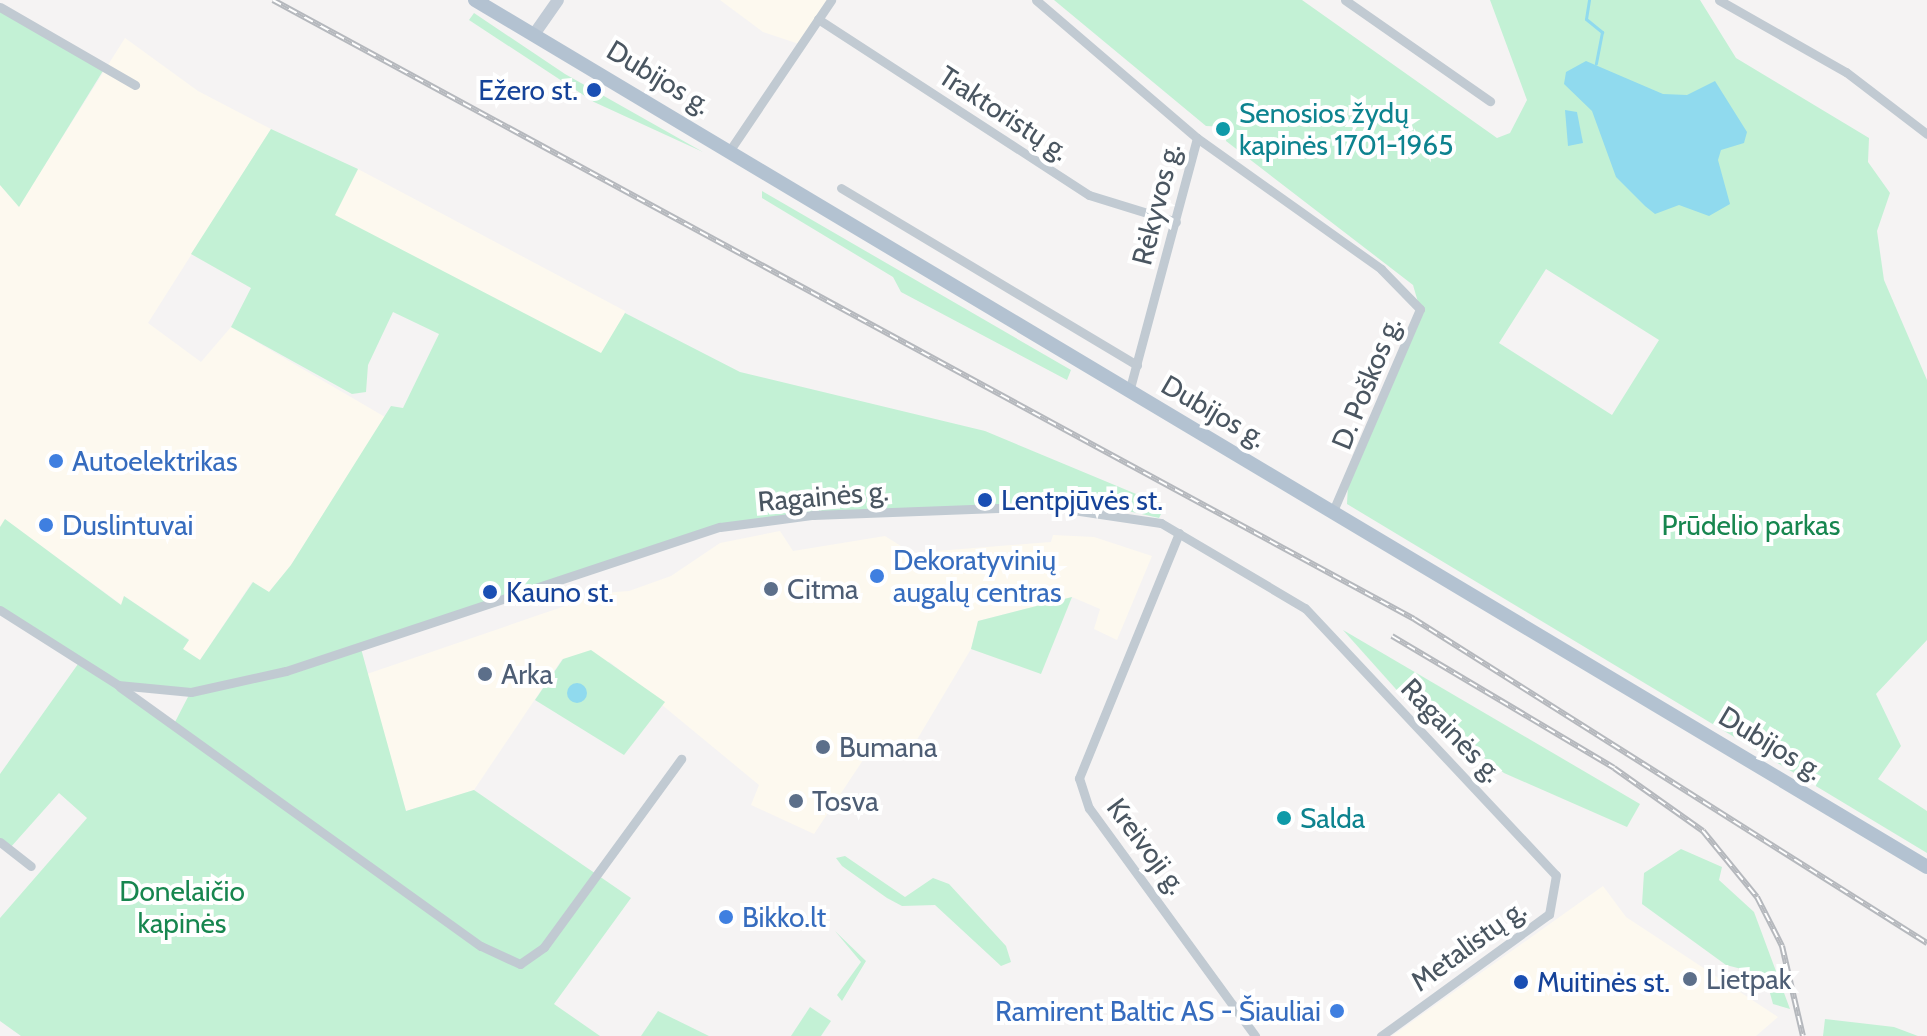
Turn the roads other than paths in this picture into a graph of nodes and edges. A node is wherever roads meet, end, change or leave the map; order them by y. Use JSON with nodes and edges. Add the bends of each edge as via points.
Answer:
{"nodes":[{"id":1,"x":475,"y":0,"type":"edge"},
{"id":2,"x":558,"y":0,"type":"edge"},
{"id":3,"x":831,"y":0,"type":"edge"},
{"id":4,"x":1036,"y":0,"type":"edge"},
{"id":5,"x":1345,"y":0,"type":"edge"},
{"id":6,"x":1719,"y":0,"type":"edge"},
{"id":7,"x":0,"y":7,"type":"edge"},
{"id":8,"x":818,"y":19,"type":"junction"},
{"id":9,"x":535,"y":33,"type":"junction"},
{"id":10,"x":135,"y":85,"type":"dead end"},
{"id":11,"x":1490,"y":101,"type":"dead end"},
{"id":12,"x":1927,"y":134,"type":"edge"},
{"id":13,"x":1197,"y":138,"type":"junction"},
{"id":14,"x":730,"y":150,"type":"junction"},
{"id":15,"x":841,"y":188,"type":"dead end"},
{"id":16,"x":1176,"y":222,"type":"junction"},
{"id":17,"x":1137,"y":365,"type":"junction"},
{"id":18,"x":1129,"y":391,"type":"junction"},
{"id":19,"x":1333,"y":511,"type":"junction"},
{"id":20,"x":1179,"y":533,"type":"junction"},
{"id":21,"x":0,"y":610,"type":"edge"},
{"id":22,"x":118,"y":685,"type":"junction"},
{"id":23,"x":681,"y":759,"type":"dead end"},
{"id":24,"x":0,"y":842,"type":"edge"},
{"id":25,"x":31,"y":866,"type":"dead end"},
{"id":26,"x":1927,"y":867,"type":"edge"},
{"id":27,"x":1556,"y":875,"type":"joint"},
{"id":28,"x":1255,"y":1036,"type":"edge"},
{"id":29,"x":1381,"y":1036,"type":"edge"}],
"edges":[{"from":1,"to":9,"type":"main road","name":"Dubijos g."},
{"from":2,"to":9,"type":"main road"},
{"from":3,"to":8,"type":"street"},
{"from":4,"to":13,"type":"street","name":"Rėkyvos g."},
{"from":5,"to":11,"type":"street"},
{"from":6,"to":12,"type":"street","via":[[1750,14]]},
{"from":7,"to":10,"type":"street"},
{"from":8,"to":14,"type":"street"},
{"from":8,"to":16,"type":"street","name":"Traktoristų g.","via":[[1089,195]]},
{"from":9,"to":14,"type":"main road","name":"Dubijos g."},
{"from":13,"to":16,"type":"street","name":"Rėkyvos g."},
{"from":13,"to":19,"type":"street","name":"D. Poškos g.","via":[[1381,269],[1420,309]]},
{"from":14,"to":18,"type":"main road","name":"Dubijos g."},
{"from":15,"to":17,"type":"street"},
{"from":16,"to":17,"type":"street","name":"Rėkyvos g."},
{"from":17,"to":18,"type":"street","name":"Rėkyvos g."},
{"from":18,"to":19,"type":"main road","name":"Dubijos g."},
{"from":19,"to":26,"type":"main road","name":"Dubijos g."},
{"from":20,"to":22,"type":"street","name":"Ragainės g.","via":[[1139,517],[1046,506],[813,515],[720,527],[286,671],[191,692]]},
{"from":20,"to":27,"type":"street","name":"Ragainės g.","via":[[1305,608]]},
{"from":20,"to":28,"type":"street","name":"Kreivoji g.","via":[[1079,778],[1089,808]]},
{"from":21,"to":22,"type":"street","name":"Ragainės g."},
{"from":22,"to":23,"type":"street","via":[[481,946],[520,964],[544,947]]},
{"from":24,"to":25,"type":"street"},
{"from":27,"to":29,"type":"street","name":"Metalistų g.","via":[[1549,914]]}]}
